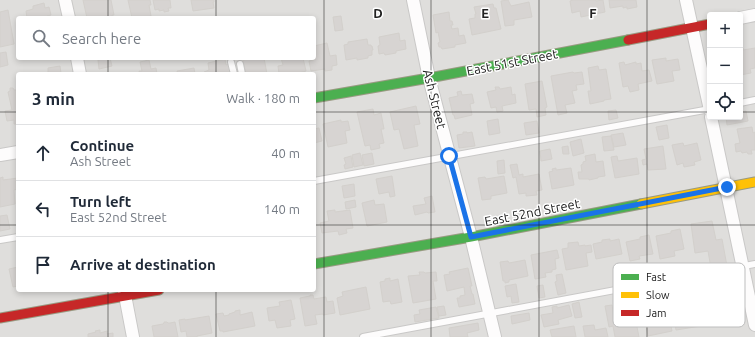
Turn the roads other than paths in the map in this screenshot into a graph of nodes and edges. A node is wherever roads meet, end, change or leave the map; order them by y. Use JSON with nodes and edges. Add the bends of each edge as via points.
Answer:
{"nodes":[{"id":1,"x":65,"y":0,"type":"edge"},
{"id":2,"x":413,"y":0,"type":"edge"},
{"id":3,"x":686,"y":0,"type":"edge"},
{"id":4,"x":69,"y":16,"type":"edge"},
{"id":5,"x":755,"y":16,"type":"edge"},
{"id":6,"x":743,"y":18,"type":"edge"},
{"id":7,"x":707,"y":25,"type":"edge"},
{"id":8,"x":692,"y":28,"type":"junction"},
{"id":9,"x":77,"y":60,"type":"edge"},
{"id":10,"x":232,"y":62,"type":"dead end"},
{"id":11,"x":240,"y":64,"type":"dead end"},
{"id":12,"x":80,"y":72,"type":"edge"},
{"id":13,"x":234,"y":72,"type":"edge"},
{"id":14,"x":242,"y":72,"type":"edge"},
{"id":15,"x":429,"y":78,"type":"junction"},
{"id":16,"x":707,"y":96,"type":"edge"},
{"id":17,"x":316,"y":98,"type":"edge"},
{"id":18,"x":755,"y":100,"type":"edge"},
{"id":19,"x":743,"y":102,"type":"edge"},
{"id":20,"x":707,"y":110,"type":"edge"},
{"id":21,"x":713,"y":120,"type":"edge"},
{"id":22,"x":16,"y":152,"type":"edge"},
{"id":23,"x":0,"y":155,"type":"edge"},
{"id":24,"x":449,"y":156,"type":"junction"},
{"id":25,"x":316,"y":182,"type":"edge"},
{"id":26,"x":755,"y":182,"type":"edge"},
{"id":27,"x":727,"y":187,"type":"junction"},
{"id":28,"x":16,"y":237,"type":"edge"},
{"id":29,"x":471,"y":237,"type":"junction"},
{"id":30,"x":0,"y":240,"type":"edge"},
{"id":31,"x":742,"y":263,"type":"edge"},
{"id":32,"x":316,"y":264,"type":"edge"},
{"id":33,"x":755,"y":264,"type":"edge"},
{"id":34,"x":745,"y":266,"type":"edge"},
{"id":35,"x":745,"y":276,"type":"edge"},
{"id":36,"x":613,"y":290,"type":"edge"},
{"id":37,"x":137,"y":292,"type":"edge"},
{"id":38,"x":125,"y":293,"type":"edge"},
{"id":39,"x":489,"y":313,"type":"junction"},
{"id":40,"x":0,"y":318,"type":"edge"},
{"id":41,"x":755,"y":325,"type":"edge"},
{"id":42,"x":133,"y":337,"type":"edge"},
{"id":43,"x":363,"y":337,"type":"edge"},
{"id":44,"x":495,"y":337,"type":"edge"}],
"edges":[{"from":1,"to":4,"type":"street"},
{"from":2,"to":15,"type":"street","name":"Ash Street"},
{"from":3,"to":8,"type":"street"},
{"from":5,"to":6,"type":"street"},
{"from":7,"to":8,"type":"main road","name":"East 51st Street"},
{"from":8,"to":15,"type":"main road","name":"East 51st Street"},
{"from":8,"to":16,"type":"street"},
{"from":9,"to":12,"type":"street"},
{"from":10,"to":13,"type":"lane"},
{"from":11,"to":14,"type":"lane"},
{"from":15,"to":17,"type":"main road","name":"East 51st Street"},
{"from":15,"to":24,"type":"street","name":"Ash Street"},
{"from":18,"to":19,"type":"lane"},
{"from":20,"to":24,"type":"lane"},
{"from":21,"to":27,"type":"street"},
{"from":22,"to":23,"type":"street"},
{"from":24,"to":25,"type":"lane"},
{"from":24,"to":29,"type":"street","name":"Ash Street"},
{"from":26,"to":27,"type":"main road","name":"East 52nd Street"},
{"from":27,"to":29,"type":"main road","name":"East 52nd Street"},
{"from":27,"to":31,"type":"street"},
{"from":28,"to":30,"type":"lane"},
{"from":29,"to":32,"type":"main road","name":"East 52nd Street"},
{"from":29,"to":39,"type":"street","name":"Ash Street"},
{"from":33,"to":34,"type":"lane"},
{"from":35,"to":41,"type":"street"},
{"from":36,"to":39,"type":"lane"},
{"from":37,"to":38,"type":"main road"},
{"from":38,"to":40,"type":"main road"},
{"from":38,"to":42,"type":"street"},
{"from":39,"to":43,"type":"lane"},
{"from":39,"to":44,"type":"street","name":"Ash Street"}]}
